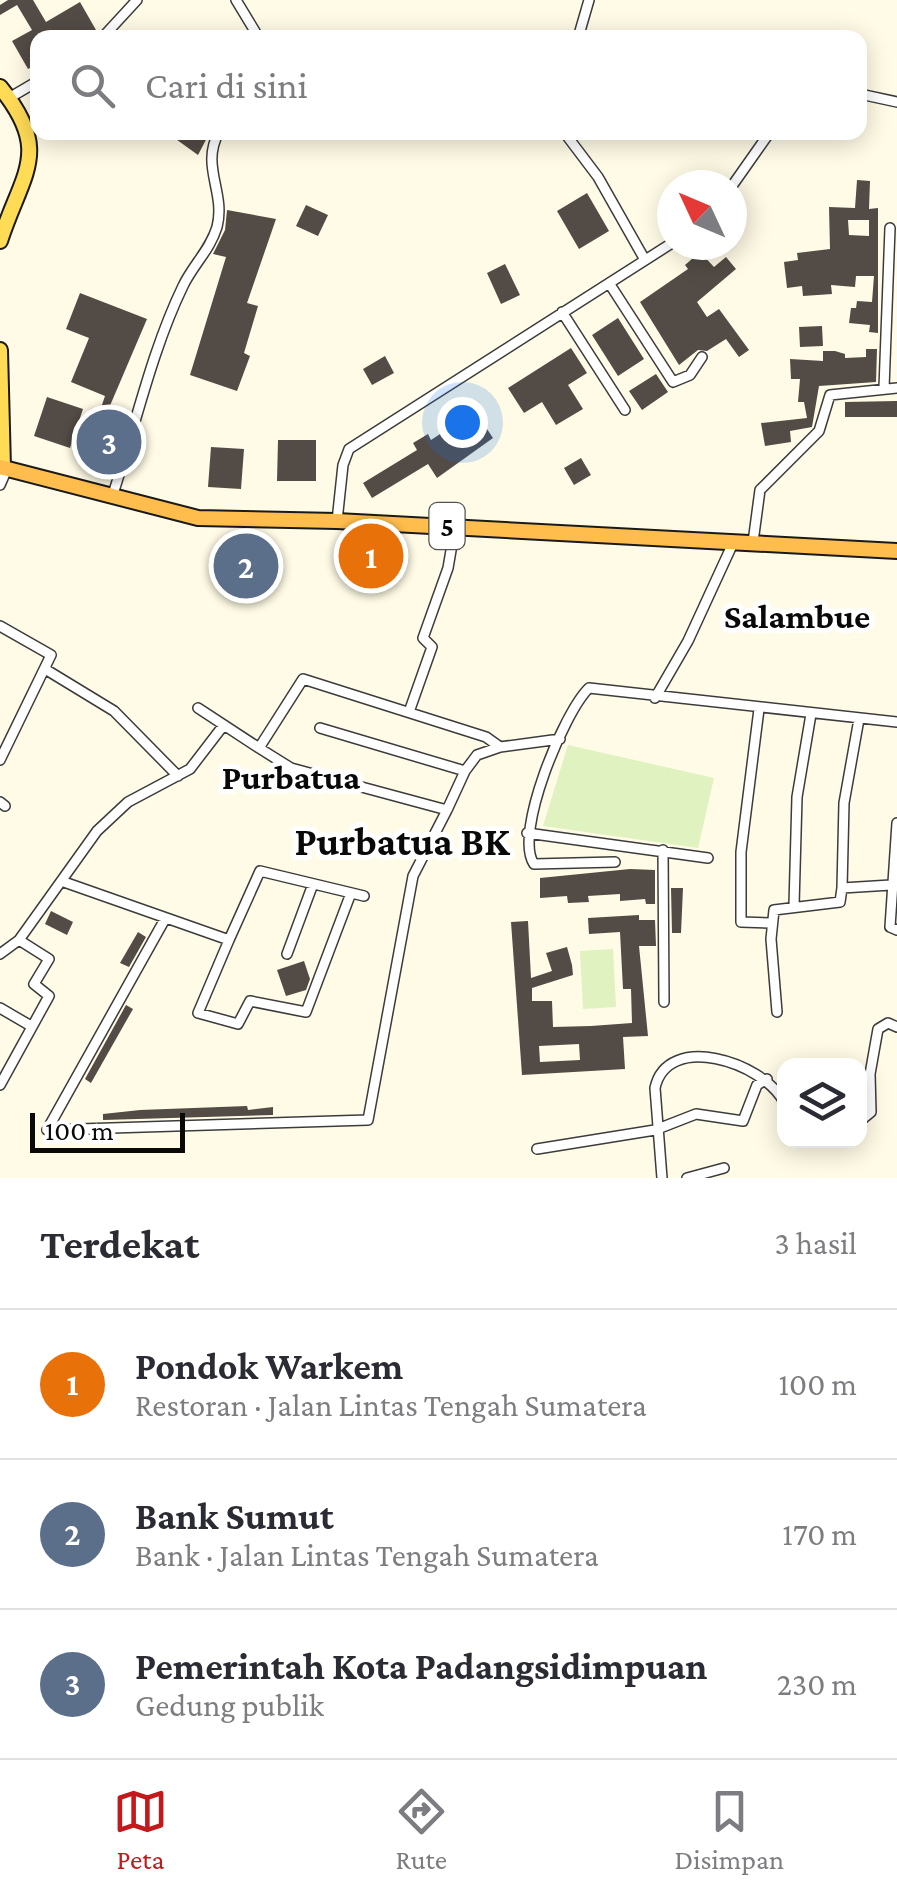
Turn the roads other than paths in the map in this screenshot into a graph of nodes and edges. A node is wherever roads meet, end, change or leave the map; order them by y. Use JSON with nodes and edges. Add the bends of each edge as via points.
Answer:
{"nodes":[{"id":1,"x":137,"y":0,"type":"edge"},
{"id":2,"x":236,"y":0,"type":"edge"},
{"id":3,"x":589,"y":0,"type":"edge"},
{"id":4,"x":109,"y":30,"type":"edge"},
{"id":5,"x":255,"y":30,"type":"edge"},
{"id":6,"x":580,"y":30,"type":"edge"},
{"id":7,"x":30,"y":84,"type":"edge"},
{"id":8,"x":5,"y":92,"type":"edge"},
{"id":9,"x":867,"y":96,"type":"edge"},
{"id":10,"x":897,"y":102,"type":"edge"},
{"id":11,"x":216,"y":140,"type":"edge"},
{"id":12,"x":570,"y":140,"type":"edge"},
{"id":13,"x":764,"y":140,"type":"edge"},
{"id":14,"x":743,"y":170,"type":"edge"},
{"id":15,"x":890,"y":228,"type":"dead end"},
{"id":16,"x":0,"y":241,"type":"edge"},
{"id":17,"x":657,"y":252,"type":"edge"},
{"id":18,"x":645,"y":260,"type":"junction"},
{"id":19,"x":608,"y":283,"type":"junction"},
{"id":20,"x":562,"y":312,"type":"junction"},
{"id":21,"x":0,"y":350,"type":"edge"},
{"id":22,"x":702,"y":357,"type":"dead end"},
{"id":23,"x":884,"y":388,"type":"junction"},
{"id":24,"x":897,"y":388,"type":"edge"},
{"id":25,"x":626,"y":410,"type":"dead end"},
{"id":26,"x":3,"y":468,"type":"edge"},
{"id":27,"x":0,"y":486,"type":"edge"},
{"id":28,"x":112,"y":497,"type":"junction"},
{"id":29,"x":337,"y":521,"type":"junction"},
{"id":30,"x":456,"y":527,"type":"junction"},
{"id":31,"x":734,"y":541,"type":"junction"},
{"id":32,"x":753,"y":542,"type":"junction"},
{"id":33,"x":897,"y":551,"type":"edge"},
{"id":34,"x":0,"y":626,"type":"edge"},
{"id":35,"x":45,"y":669,"type":"junction"},
{"id":36,"x":656,"y":698,"type":"junction"},
{"id":37,"x":198,"y":708,"type":"dead end"},
{"id":38,"x":758,"y":709,"type":"junction"},
{"id":39,"x":408,"y":712,"type":"junction"},
{"id":40,"x":811,"y":714,"type":"junction"},
{"id":41,"x":859,"y":719,"type":"junction"},
{"id":42,"x":897,"y":722,"type":"edge"},
{"id":43,"x":224,"y":726,"type":"junction"},
{"id":44,"x":320,"y":728,"type":"dead end"},
{"id":45,"x":560,"y":739,"type":"junction"},
{"id":46,"x":500,"y":747,"type":"junction"},
{"id":47,"x":258,"y":748,"type":"junction"},
{"id":48,"x":0,"y":760,"type":"edge"},
{"id":49,"x":465,"y":771,"type":"junction"},
{"id":50,"x":178,"y":776,"type":"junction"},
{"id":51,"x":447,"y":810,"type":"junction"},
{"id":52,"x":897,"y":823,"type":"edge"},
{"id":53,"x":527,"y":832,"type":"junction"},
{"id":54,"x":663,"y":850,"type":"junction"},
{"id":55,"x":708,"y":858,"type":"dead end"},
{"id":56,"x":615,"y":862,"type":"dead end"},
{"id":57,"x":64,"y":882,"type":"junction"},
{"id":58,"x":313,"y":884,"type":"junction"},
{"id":59,"x":891,"y":885,"type":"junction"},
{"id":60,"x":842,"y":888,"type":"junction"},
{"id":61,"x":351,"y":894,"type":"junction"},
{"id":62,"x":364,"y":896,"type":"dead end"},
{"id":63,"x":794,"y":905,"type":"junction"},
{"id":64,"x":164,"y":919,"type":"junction"},
{"id":65,"x":770,"y":923,"type":"junction"},
{"id":66,"x":897,"y":930,"type":"edge"},
{"id":67,"x":20,"y":940,"type":"junction"},
{"id":68,"x":229,"y":940,"type":"junction"},
{"id":69,"x":0,"y":954,"type":"edge"},
{"id":70,"x":287,"y":954,"type":"dead end"},
{"id":71,"x":664,"y":1002,"type":"dead end"},
{"id":72,"x":0,"y":1008,"type":"edge"},
{"id":73,"x":778,"y":1012,"type":"dead end"},
{"id":74,"x":31,"y":1026,"type":"junction"},
{"id":75,"x":897,"y":1027,"type":"edge"},
{"id":76,"x":767,"y":1079,"type":"junction"},
{"id":77,"x":0,"y":1085,"type":"edge"},
{"id":78,"x":777,"y":1093,"type":"edge"},
{"id":79,"x":867,"y":1115,"type":"edge"},
{"id":80,"x":655,"y":1130,"type":"junction"},
{"id":81,"x":538,"y":1149,"type":"dead end"},
{"id":82,"x":724,"y":1168,"type":"dead end"},
{"id":83,"x":662,"y":1178,"type":"edge"},
{"id":84,"x":687,"y":1178,"type":"edge"}],
"edges":[{"from":1,"to":4,"type":"street"},
{"from":2,"to":5,"type":"street"},
{"from":3,"to":6,"type":"street"},
{"from":7,"to":8,"type":"street"},
{"from":8,"to":16,"type":"main road","via":[[32,144]]},
{"from":9,"to":10,"type":"street"},
{"from":11,"to":28,"type":"street","via":[[209,162],[222,202],[216,228],[183,286]]},
{"from":12,"to":18,"type":"street"},
{"from":13,"to":14,"type":"street"},
{"from":15,"to":23,"type":"street"},
{"from":17,"to":18,"type":"street"},
{"from":18,"to":19,"type":"street"},
{"from":19,"to":20,"type":"street"},
{"from":19,"to":22,"type":"street","via":[[673,382],[690,375]]},
{"from":20,"to":25,"type":"street"},
{"from":20,"to":29,"type":"street","via":[[349,449]]},
{"from":21,"to":26,"type":"main road"},
{"from":23,"to":24,"type":"street"},
{"from":23,"to":32,"type":"street","via":[[828,397],[819,431],[760,490]]},
{"from":26,"to":27,"type":"street"},
{"from":26,"to":28,"type":"highway","number":"5"},
{"from":28,"to":29,"type":"highway","number":"5","via":[[198,518]]},
{"from":29,"to":30,"type":"highway","number":"5"},
{"from":30,"to":31,"type":"highway","number":"5"},
{"from":30,"to":39,"type":"street","via":[[423,638],[432,647]]},
{"from":31,"to":32,"type":"highway","number":"5"},
{"from":31,"to":36,"type":"street"},
{"from":32,"to":33,"type":"highway","number":"5"},
{"from":34,"to":35,"type":"street","via":[[50,653]]},
{"from":35,"to":48,"type":"street"},
{"from":35,"to":50,"type":"street","via":[[114,711]]},
{"from":36,"to":38,"type":"street"},
{"from":36,"to":45,"type":"street","via":[[590,688]]},
{"from":37,"to":43,"type":"street"},
{"from":38,"to":40,"type":"street"},
{"from":38,"to":65,"type":"street","via":[[741,852],[741,922]]},
{"from":39,"to":46,"type":"street"},
{"from":39,"to":47,"type":"street","via":[[304,679]]},
{"from":40,"to":41,"type":"street"},
{"from":40,"to":63,"type":"street","via":[[797,797]]},
{"from":41,"to":42,"type":"street"},
{"from":41,"to":60,"type":"street","via":[[844,803]]},
{"from":43,"to":47,"type":"street"},
{"from":43,"to":50,"type":"street"},
{"from":44,"to":49,"type":"street"},
{"from":45,"to":46,"type":"street"},
{"from":45,"to":53,"type":"street"},
{"from":46,"to":49,"type":"street","via":[[477,754]]},
{"from":47,"to":51,"type":"street","via":[[290,768]]},
{"from":49,"to":51,"type":"street"},
{"from":50,"to":57,"type":"street","via":[[122,808],[92,836]]},
{"from":51,"to":64,"type":"street","via":[[413,876],[368,1120],[46,1130]]},
{"from":52,"to":59,"type":"street"},
{"from":53,"to":54,"type":"street"},
{"from":53,"to":56,"type":"street","via":[[532,864]]},
{"from":54,"to":55,"type":"street"},
{"from":54,"to":71,"type":"street"},
{"from":57,"to":64,"type":"street"},
{"from":57,"to":67,"type":"street"},
{"from":58,"to":61,"type":"street"},
{"from":58,"to":68,"type":"street","via":[[259,871]]},
{"from":58,"to":70,"type":"street"},
{"from":59,"to":60,"type":"street"},
{"from":59,"to":66,"type":"street","via":[[890,927]]},
{"from":60,"to":63,"type":"street","via":[[840,902]]},
{"from":61,"to":62,"type":"street"},
{"from":61,"to":68,"type":"street","via":[[308,1011],[250,1001],[238,1024],[198,1013]]},
{"from":63,"to":65,"type":"street","via":[[774,910]]},
{"from":64,"to":68,"type":"street"},
{"from":65,"to":73,"type":"street"},
{"from":67,"to":69,"type":"street"},
{"from":67,"to":74,"type":"street","via":[[50,961],[34,984],[48,997]]},
{"from":72,"to":74,"type":"street"},
{"from":74,"to":77,"type":"street"},
{"from":75,"to":79,"type":"street","via":[[878,1028]]},
{"from":76,"to":78,"type":"street"},
{"from":76,"to":80,"type":"street","via":[[755,1088],[744,1120],[696,1114]]},
{"from":76,"to":80,"type":"street","via":[[720,1058],[668,1066],[655,1088]]},
{"from":80,"to":81,"type":"street"},
{"from":80,"to":83,"type":"street"},
{"from":82,"to":84,"type":"street"}]}
